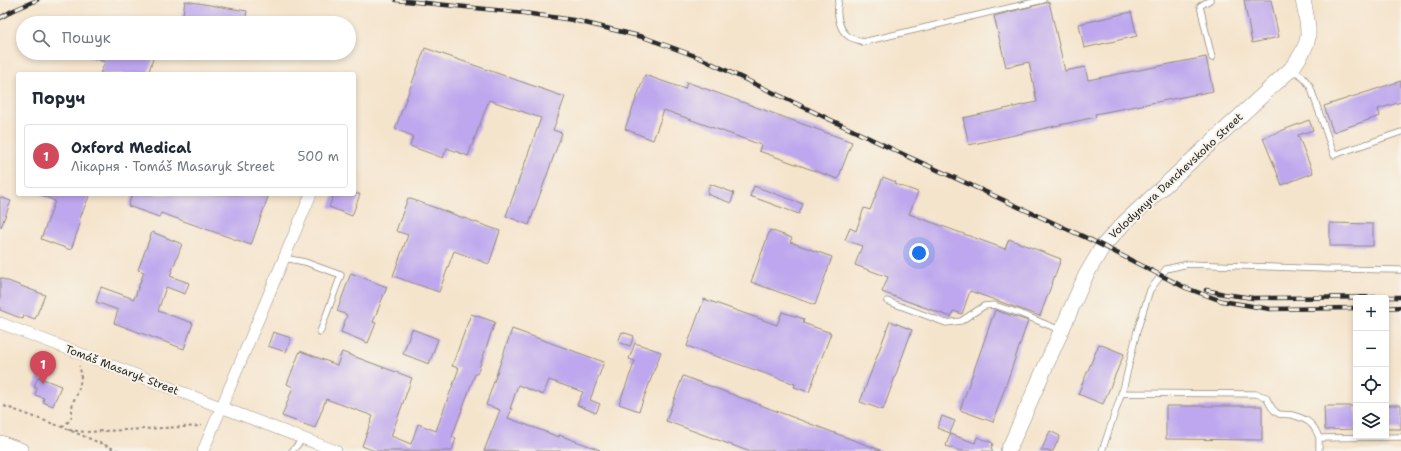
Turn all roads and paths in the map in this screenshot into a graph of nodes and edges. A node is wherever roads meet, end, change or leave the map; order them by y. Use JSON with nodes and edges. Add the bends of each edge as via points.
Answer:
{"nodes":[{"id":1,"x":839,"y":0,"type":"edge"},
{"id":2,"x":1043,"y":0,"type":"edge"},
{"id":3,"x":1210,"y":0,"type":"edge"},
{"id":4,"x":1303,"y":0,"type":"edge"},
{"id":5,"x":1200,"y":3,"type":"edge"},
{"id":6,"x":1212,"y":58,"type":"dead end"},
{"id":7,"x":1291,"y":69,"type":"junction"},
{"id":8,"x":1401,"y":132,"type":"edge"},
{"id":9,"x":310,"y":196,"type":"edge"},
{"id":10,"x":284,"y":258,"type":"junction"},
{"id":11,"x":1401,"y":270,"type":"edge"},
{"id":12,"x":887,"y":301,"type":"dead end"},
{"id":13,"x":0,"y":323,"type":"edge"},
{"id":14,"x":1060,"y":330,"type":"junction"},
{"id":15,"x":320,"y":332,"type":"dead end"},
{"id":16,"x":73,"y":352,"type":"junction"},
{"id":17,"x":1121,"y":393,"type":"junction"},
{"id":18,"x":4,"y":406,"type":"dead end"},
{"id":19,"x":222,"y":408,"type":"junction"},
{"id":20,"x":62,"y":427,"type":"junction"},
{"id":21,"x":212,"y":429,"type":"junction"},
{"id":22,"x":69,"y":430,"type":"junction"},
{"id":23,"x":1401,"y":437,"type":"edge"},
{"id":24,"x":1318,"y":438,"type":"junction"},
{"id":25,"x":303,"y":439,"type":"junction"},
{"id":26,"x":0,"y":444,"type":"edge"},
{"id":27,"x":20,"y":451,"type":"edge"},
{"id":28,"x":119,"y":451,"type":"edge"},
{"id":29,"x":203,"y":451,"type":"edge"},
{"id":30,"x":292,"y":451,"type":"edge"},
{"id":31,"x":336,"y":451,"type":"edge"},
{"id":32,"x":1008,"y":451,"type":"edge"},
{"id":33,"x":1102,"y":451,"type":"edge"},
{"id":34,"x":1319,"y":451,"type":"edge"}],
"edges":[{"from":1,"to":2,"type":"lane","via":[[837,8],[840,24],[847,36],[863,42]]},
{"from":3,"to":5,"type":"lane"},
{"from":4,"to":7,"type":"street","name":"Volodymyra Danchevskoho Street","via":[[1308,41],[1301,57]]},
{"from":5,"to":6,"type":"lane"},
{"from":7,"to":8,"type":"lane","via":[[1302,76],[1310,86],[1334,155]]},
{"from":7,"to":14,"type":"street","name":"Volodymyra Danchevskoho Street","via":[[1123,224],[1103,246]]},
{"from":9,"to":10,"type":"street"},
{"from":10,"to":15,"type":"lane","via":[[341,274]]},
{"from":10,"to":19,"type":"street"},
{"from":11,"to":17,"type":"lane","via":[[1188,264],[1166,269],[1150,290]]},
{"from":12,"to":14,"type":"lane","via":[[946,323],[961,321],[984,306],[994,306]]},
{"from":13,"to":16,"type":"street","name":"Tomáš Masaryk Street"},
{"from":14,"to":32,"type":"street","name":"Volodymyra Danchevskoho Street"},
{"from":16,"to":19,"type":"street","name":"Tomáš Masaryk Street"},
{"from":16,"to":20,"type":"path","via":[[80,368],[80,386],[73,401],[72,415],[68,423]]},
{"from":17,"to":24,"type":"lane","via":[[1256,394],[1266,397],[1271,408],[1278,414],[1292,415],[1310,422],[1316,429]]},
{"from":17,"to":33,"type":"lane"},
{"from":18,"to":20,"type":"path"},
{"from":19,"to":21,"type":"street"},
{"from":19,"to":25,"type":"street","name":"Tomáš Masaryk Street"},
{"from":20,"to":22,"type":"path"},
{"from":21,"to":22,"type":"path","via":[[203,426],[86,432]]},
{"from":21,"to":29,"type":"street"},
{"from":22,"to":28,"type":"path"},
{"from":23,"to":24,"type":"lane"},
{"from":24,"to":34,"type":"lane"},
{"from":25,"to":30,"type":"lane"},
{"from":25,"to":31,"type":"street","name":"Tomáš Masaryk Street"},
{"from":26,"to":27,"type":"main road"}]}
